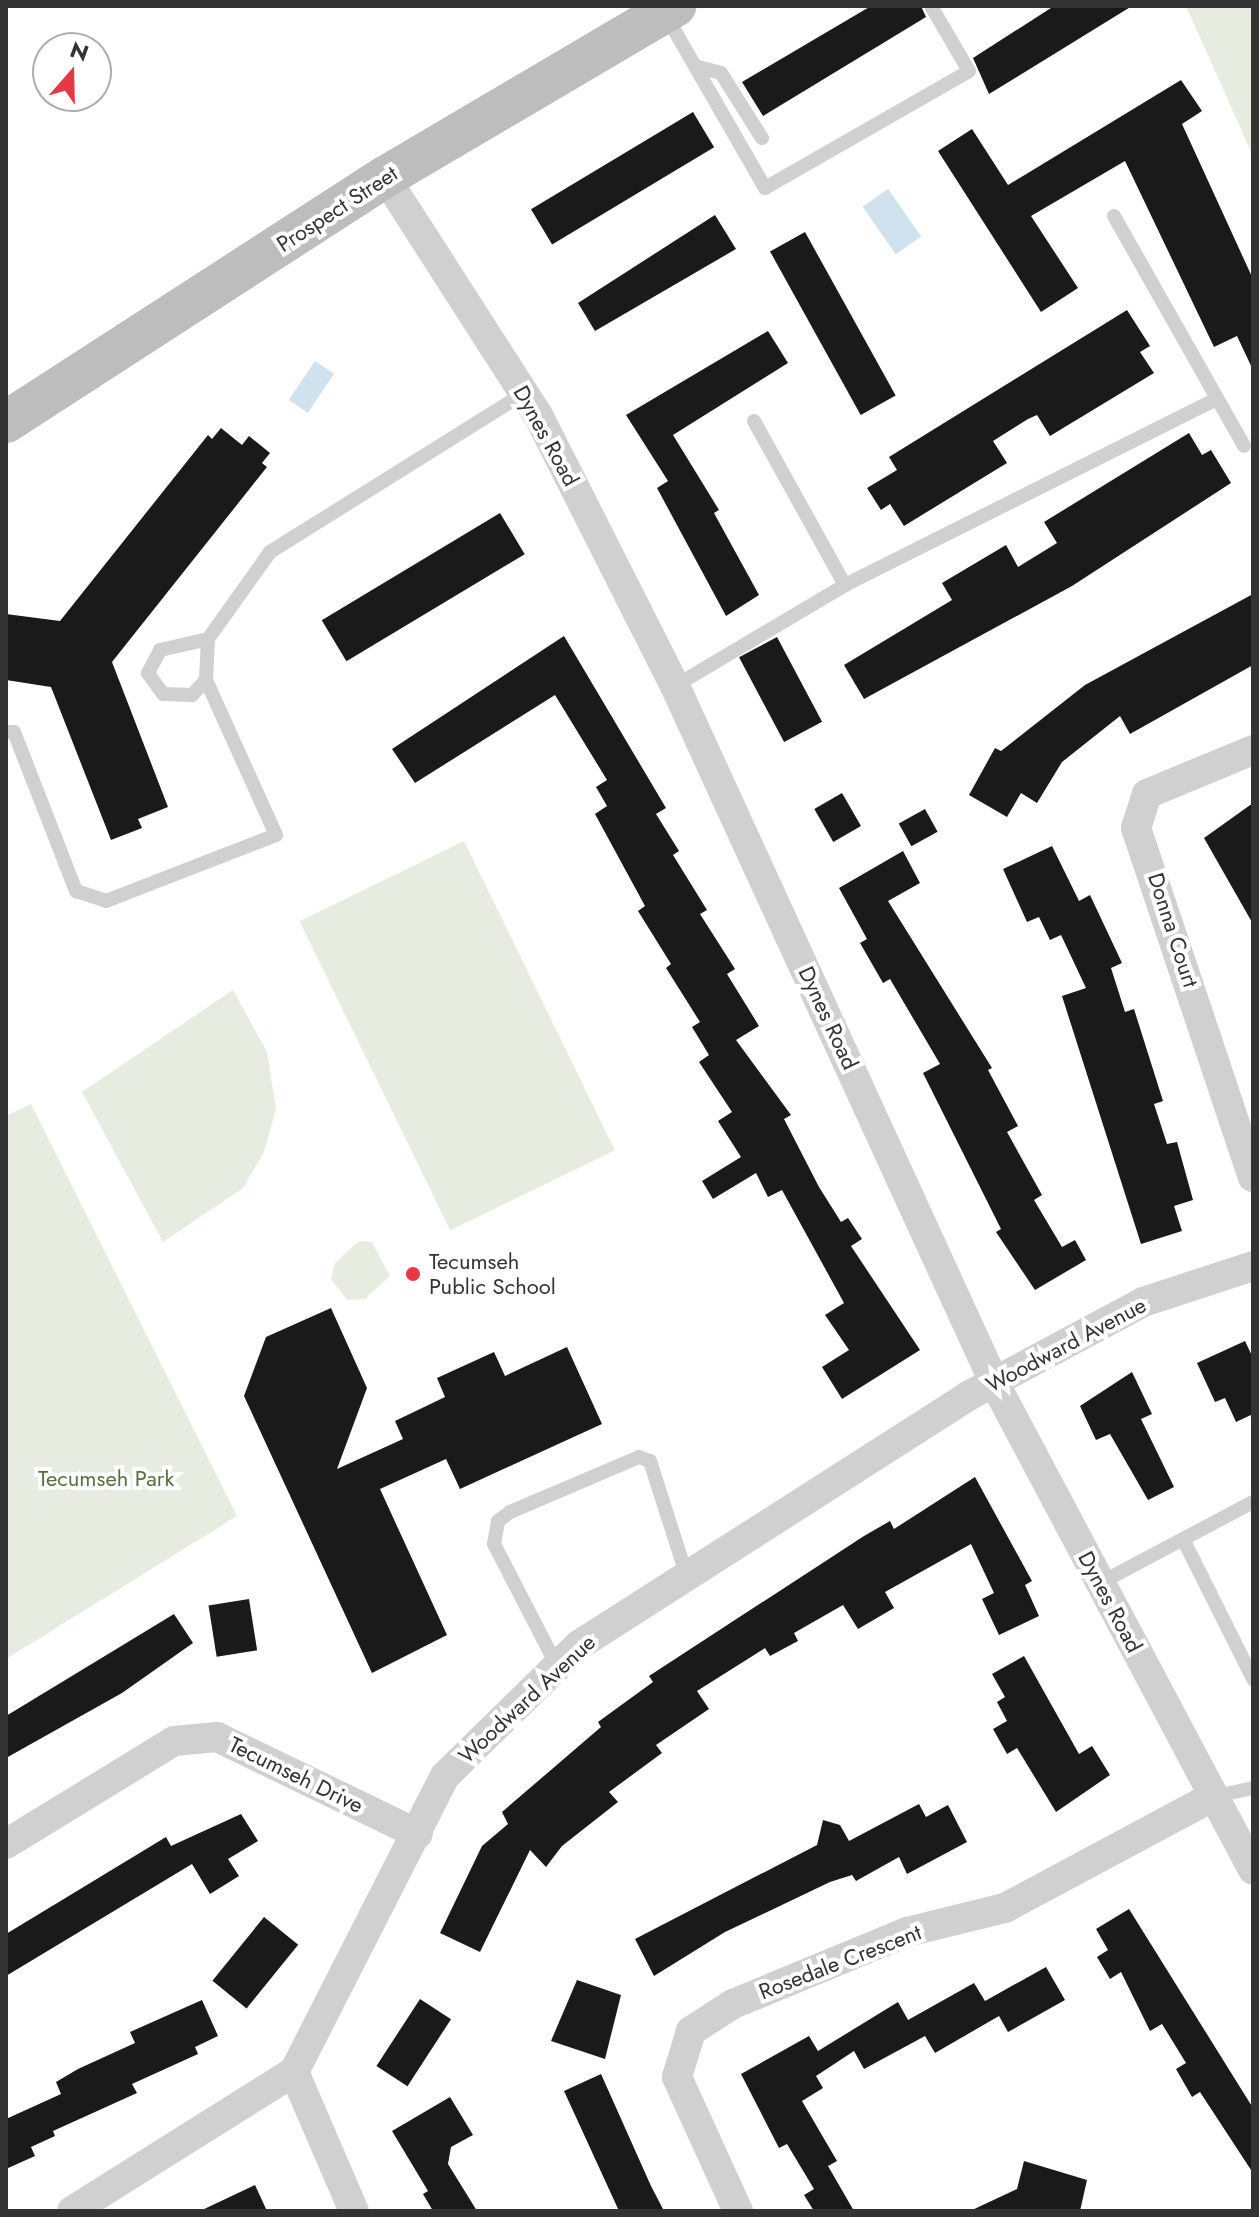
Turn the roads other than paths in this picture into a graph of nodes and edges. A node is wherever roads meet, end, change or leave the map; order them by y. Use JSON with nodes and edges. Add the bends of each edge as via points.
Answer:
{"nodes":[{"id":1,"x":931,"y":6,"type":"edge"},
{"id":2,"x":670,"y":10,"type":"edge"},
{"id":3,"x":695,"y":66,"type":"junction"},
{"id":4,"x":762,"y":138,"type":"dead end"},
{"id":5,"x":385,"y":177,"type":"junction"},
{"id":6,"x":1114,"y":216,"type":"dead end"},
{"id":7,"x":524,"y":393,"type":"junction"},
{"id":8,"x":1216,"y":399,"type":"junction"},
{"id":9,"x":754,"y":421,"type":"dead end"},
{"id":10,"x":6,"y":422,"type":"edge"},
{"id":11,"x":1244,"y":446,"type":"dead end"},
{"id":12,"x":845,"y":585,"type":"junction"},
{"id":13,"x":208,"y":639,"type":"junction"},
{"id":14,"x":206,"y":680,"type":"junction"},
{"id":15,"x":675,"y":686,"type":"junction"},
{"id":16,"x":6,"y":732,"type":"edge"},
{"id":17,"x":1253,"y":750,"type":"edge"},
{"id":18,"x":1253,"y":1177,"type":"edge"},
{"id":19,"x":1253,"y":1266,"type":"edge"},
{"id":20,"x":994,"y":1382,"type":"junction"},
{"id":21,"x":1253,"y":1502,"type":"edge"},
{"id":22,"x":1183,"y":1539,"type":"junction"},
{"id":23,"x":686,"y":1574,"type":"junction"},
{"id":24,"x":1100,"y":1583,"type":"junction"},
{"id":25,"x":557,"y":1666,"type":"junction"},
{"id":26,"x":1253,"y":1679,"type":"edge"},
{"id":27,"x":1253,"y":1788,"type":"edge"},
{"id":28,"x":1212,"y":1797,"type":"junction"},
{"id":29,"x":418,"y":1834,"type":"junction"},
{"id":30,"x":6,"y":1844,"type":"edge"},
{"id":31,"x":1253,"y":1870,"type":"edge"},
{"id":32,"x":294,"y":2072,"type":"junction"},
{"id":33,"x":72,"y":2211,"type":"edge"},
{"id":34,"x":354,"y":2211,"type":"edge"},
{"id":35,"x":738,"y":2211,"type":"edge"}],
"edges":[{"from":1,"to":3,"type":"lane","via":[[969,71],[765,188]]},
{"from":2,"to":3,"type":"lane"},
{"from":2,"to":5,"type":"street","name":"Prospect Street"},
{"from":3,"to":4,"type":"lane","via":[[721,73]]},
{"from":5,"to":7,"type":"street","name":"Dynes Road"},
{"from":5,"to":10,"type":"street","name":"Prospect Street"},
{"from":6,"to":8,"type":"lane"},
{"from":7,"to":13,"type":"lane","via":[[270,552]]},
{"from":7,"to":15,"type":"street","name":"Dynes Road"},
{"from":8,"to":11,"type":"lane"},
{"from":8,"to":12,"type":"lane"},
{"from":9,"to":12,"type":"lane"},
{"from":12,"to":15,"type":"lane"},
{"from":13,"to":14,"type":"lane"},
{"from":13,"to":14,"type":"lane","via":[[160,650],[148,673],[163,694],[192,695]]},
{"from":14,"to":16,"type":"lane","via":[[276,835],[106,901],[76,891],[14,732]]},
{"from":15,"to":20,"type":"street","name":"Dynes Road"},
{"from":17,"to":18,"type":"street","name":"Donna Court","via":[[1147,794],[1136,828]]},
{"from":19,"to":20,"type":"street","name":"Woodward Avenue","via":[[1143,1302]]},
{"from":20,"to":23,"type":"street","name":"Woodward Avenue"},
{"from":20,"to":24,"type":"street","name":"Dynes Road"},
{"from":21,"to":22,"type":"lane"},
{"from":22,"to":24,"type":"lane"},
{"from":22,"to":26,"type":"lane"},
{"from":23,"to":25,"type":"street","name":"Woodward Avenue"},
{"from":23,"to":25,"type":"lane","via":[[650,1461],[639,1457],[510,1512],[498,1521],[494,1544]]},
{"from":24,"to":28,"type":"street","name":"Dynes Road"},
{"from":25,"to":29,"type":"street","name":"Woodward Avenue","via":[[445,1776]]},
{"from":27,"to":28,"type":"lane"},
{"from":28,"to":31,"type":"street","name":"Dynes Road"},
{"from":28,"to":35,"type":"street","name":"Rosedale Crescent","via":[[1005,1908],[907,1932],[733,2004],[691,2031],[677,2077]]},
{"from":29,"to":30,"type":"street","name":"Tecumseh Drive","via":[[217,1737],[174,1741]]},
{"from":29,"to":32,"type":"street","name":"Woodward Avenue"},
{"from":32,"to":33,"type":"street"},
{"from":32,"to":34,"type":"street"}]}
